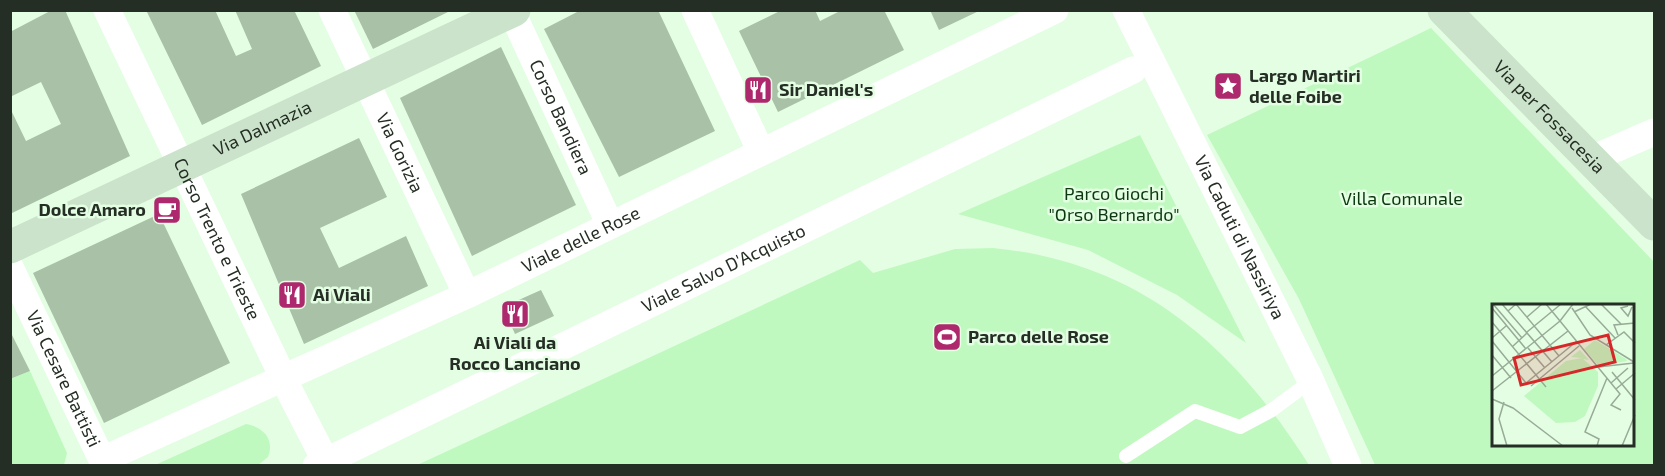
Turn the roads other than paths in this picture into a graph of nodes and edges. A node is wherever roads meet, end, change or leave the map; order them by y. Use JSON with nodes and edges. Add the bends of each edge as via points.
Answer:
{"nodes":[{"id":1,"x":107,"y":10,"type":"edge"},
{"id":2,"x":332,"y":10,"type":"edge"},
{"id":3,"x":694,"y":10,"type":"edge"},
{"id":4,"x":1055,"y":10,"type":"edge"},
{"id":5,"x":1126,"y":10,"type":"edge"},
{"id":6,"x":1444,"y":10,"type":"edge"},
{"id":7,"x":512,"y":11,"type":"edge"},
{"id":8,"x":1133,"y":70,"type":"dead end"},
{"id":9,"x":364,"y":79,"type":"junction"},
{"id":10,"x":1654,"y":132,"type":"edge"},
{"id":11,"x":761,"y":152,"type":"junction"},
{"id":12,"x":1592,"y":159,"type":"junction"},
{"id":13,"x":183,"y":167,"type":"junction"},
{"id":14,"x":1654,"y":224,"type":"edge"},
{"id":15,"x":610,"y":225,"type":"junction"},
{"id":16,"x":10,"y":247,"type":"edge"},
{"id":17,"x":10,"y":267,"type":"edge"},
{"id":18,"x":467,"y":295,"type":"junction"},
{"id":19,"x":284,"y":380,"type":"junction"},
{"id":20,"x":1311,"y":381,"type":"junction"},
{"id":21,"x":1126,"y":456,"type":"dead end"},
{"id":22,"x":102,"y":460,"type":"joint"},
{"id":23,"x":323,"y":464,"type":"edge"},
{"id":24,"x":1348,"y":465,"type":"edge"}],
"edges":[{"from":1,"to":13,"type":"street","name":"Corso Trento e Trieste"},
{"from":2,"to":9,"type":"street","name":"Via Gorizia"},
{"from":3,"to":11,"type":"street"},
{"from":4,"to":11,"type":"street","name":"Viale delle Rose"},
{"from":5,"to":20,"type":"street","name":"Via Caduti di Nassiriya"},
{"from":6,"to":12,"type":"street","name":"Via per Fossacesia"},
{"from":7,"to":9,"type":"street","name":"Via Dalmazia"},
{"from":7,"to":15,"type":"street","name":"Corso Bandiera"},
{"from":8,"to":23,"type":"street","name":"Viale Salvo D'Acquisto"},
{"from":9,"to":13,"type":"street","name":"Via Dalmazia"},
{"from":9,"to":18,"type":"street","name":"Via Gorizia"},
{"from":10,"to":12,"type":"street"},
{"from":11,"to":15,"type":"street","name":"Viale delle Rose"},
{"from":12,"to":14,"type":"street","name":"Via per Fossacesia"},
{"from":13,"to":16,"type":"street","name":"Via Dalmazia"},
{"from":13,"to":19,"type":"street","name":"Corso Trento e Trieste"},
{"from":15,"to":18,"type":"street","name":"Viale delle Rose"},
{"from":17,"to":22,"type":"street","name":"Via Cesare Battisti"},
{"from":18,"to":19,"type":"street","name":"Viale delle Rose"},
{"from":19,"to":22,"type":"street","name":"Viale delle Rose"},
{"from":19,"to":23,"type":"street","name":"Corso Trento e Trieste"},
{"from":20,"to":21,"type":"lane","via":[[1272,410],[1240,427],[1195,411]]},
{"from":20,"to":24,"type":"street","name":"Via Caduti di Nassiriya"}]}
